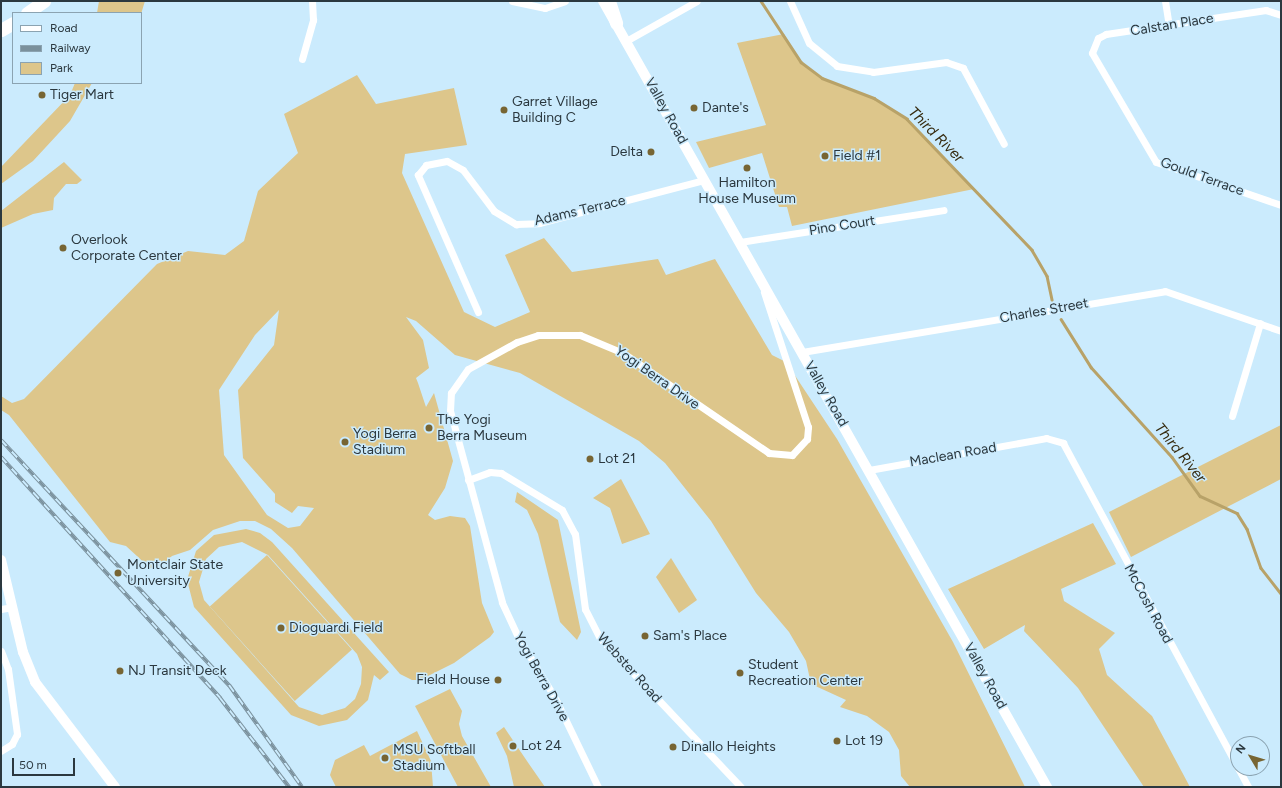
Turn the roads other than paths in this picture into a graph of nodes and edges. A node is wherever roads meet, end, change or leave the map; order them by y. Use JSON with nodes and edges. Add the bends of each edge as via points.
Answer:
{"nodes":[{"id":1,"x":44,"y":1,"type":"edge"},
{"id":2,"x":312,"y":1,"type":"edge"},
{"id":3,"x":512,"y":1,"type":"edge"},
{"id":4,"x":564,"y":1,"type":"edge"},
{"id":5,"x":603,"y":1,"type":"edge"},
{"id":6,"x":609,"y":1,"type":"edge"},
{"id":7,"x":697,"y":1,"type":"edge"},
{"id":8,"x":790,"y":1,"type":"edge"},
{"id":9,"x":1165,"y":1,"type":"edge"},
{"id":10,"x":28,"y":12,"type":"edge"},
{"id":11,"x":1281,"y":15,"type":"edge"},
{"id":12,"x":12,"y":23,"type":"edge"},
{"id":13,"x":616,"y":24,"type":"junction"},
{"id":14,"x":1169,"y":26,"type":"junction"},
{"id":15,"x":1,"y":30,"type":"edge"},
{"id":16,"x":626,"y":41,"type":"junction"},
{"id":17,"x":1093,"y":49,"type":"joint"},
{"id":18,"x":302,"y":59,"type":"dead end"},
{"id":19,"x":1004,"y":144,"type":"dead end"},
{"id":20,"x":704,"y":180,"type":"junction"},
{"id":21,"x":1281,"y":205,"type":"edge"},
{"id":22,"x":944,"y":210,"type":"dead end"},
{"id":23,"x":740,"y":242,"type":"junction"},
{"id":24,"x":759,"y":277,"type":"junction"},
{"id":25,"x":478,"y":312,"type":"dead end"},
{"id":26,"x":1260,"y":324,"type":"junction"},
{"id":27,"x":1281,"y":331,"type":"edge"},
{"id":28,"x":802,"y":352,"type":"junction"},
{"id":29,"x":1232,"y":416,"type":"dead end"},
{"id":30,"x":1037,"y":440,"type":"joint"},
{"id":31,"x":869,"y":470,"type":"junction"},
{"id":32,"x":468,"y":480,"type":"junction"},
{"id":33,"x":1,"y":560,"type":"edge"},
{"id":34,"x":12,"y":607,"type":"junction"},
{"id":35,"x":1,"y":609,"type":"edge"},
{"id":36,"x":1,"y":652,"type":"edge"},
{"id":37,"x":1,"y":751,"type":"edge"},
{"id":38,"x":115,"y":787,"type":"edge"},
{"id":39,"x":598,"y":787,"type":"edge"},
{"id":40,"x":741,"y":787,"type":"edge"},
{"id":41,"x":1047,"y":787,"type":"edge"},
{"id":42,"x":1248,"y":787,"type":"edge"}],
"edges":[{"from":1,"to":10,"type":"highway"},
{"from":2,"to":18,"type":"street","via":[[313,20]]},
{"from":3,"to":4,"type":"street","via":[[545,8]]},
{"from":5,"to":13,"type":"main road","name":"Valley Road"},
{"from":6,"to":13,"type":"highway"},
{"from":7,"to":16,"type":"street"},
{"from":8,"to":19,"type":"street","via":[[809,43],[837,66],[873,72],[946,62],[963,68]]},
{"from":9,"to":14,"type":"street"},
{"from":11,"to":14,"type":"street","name":"Calstan Place","via":[[1274,10],[1257,11]]},
{"from":12,"to":15,"type":"highway"},
{"from":13,"to":16,"type":"main road","name":"Valley Road"},
{"from":14,"to":17,"type":"street","name":"Calstan Place","via":[[1106,34],[1098,38]]},
{"from":16,"to":20,"type":"main road","name":"Valley Road"},
{"from":17,"to":21,"type":"street","name":"Gould Terrace","via":[[1098,66],[1156,162]]},
{"from":20,"to":23,"type":"main road","name":"Valley Road"},
{"from":20,"to":25,"type":"street","name":"Adams Terrace","via":[[539,223],[516,224],[494,211],[463,170],[447,161],[426,164],[418,175]]},
{"from":22,"to":23,"type":"street","name":"Pino Court"},
{"from":23,"to":24,"type":"main road","name":"Valley Road"},
{"from":24,"to":28,"type":"main road","name":"Valley Road"},
{"from":24,"to":32,"type":"street","name":"Yogi Berra Drive","via":[[808,427],[807,439],[792,455],[769,453],[612,346],[591,338],[559,334],[517,342],[468,369],[456,383],[450,411]]},
{"from":26,"to":27,"type":"street","name":"Charles Street"},
{"from":26,"to":28,"type":"street","name":"Charles Street","via":[[1165,291]]},
{"from":26,"to":29,"type":"street"},
{"from":28,"to":31,"type":"main road","name":"Valley Road"},
{"from":30,"to":31,"type":"street","name":"Maclean Road"},
{"from":30,"to":42,"type":"street","name":"McCosh Road","via":[[1052,438],[1063,443]]},
{"from":31,"to":41,"type":"main road","name":"Valley Road"},
{"from":32,"to":39,"type":"street","name":"Yogi Berra Drive","via":[[497,586],[510,622],[555,698]]},
{"from":32,"to":40,"type":"street","name":"Webster Road","via":[[490,472],[501,473],[562,510],[575,534],[585,609],[600,638]]},
{"from":33,"to":34,"type":"main road"},
{"from":34,"to":35,"type":"street"},
{"from":34,"to":38,"type":"main road","via":[[23,652],[35,682]]},
{"from":36,"to":37,"type":"street","via":[[8,669],[17,734],[12,744]]}]}
